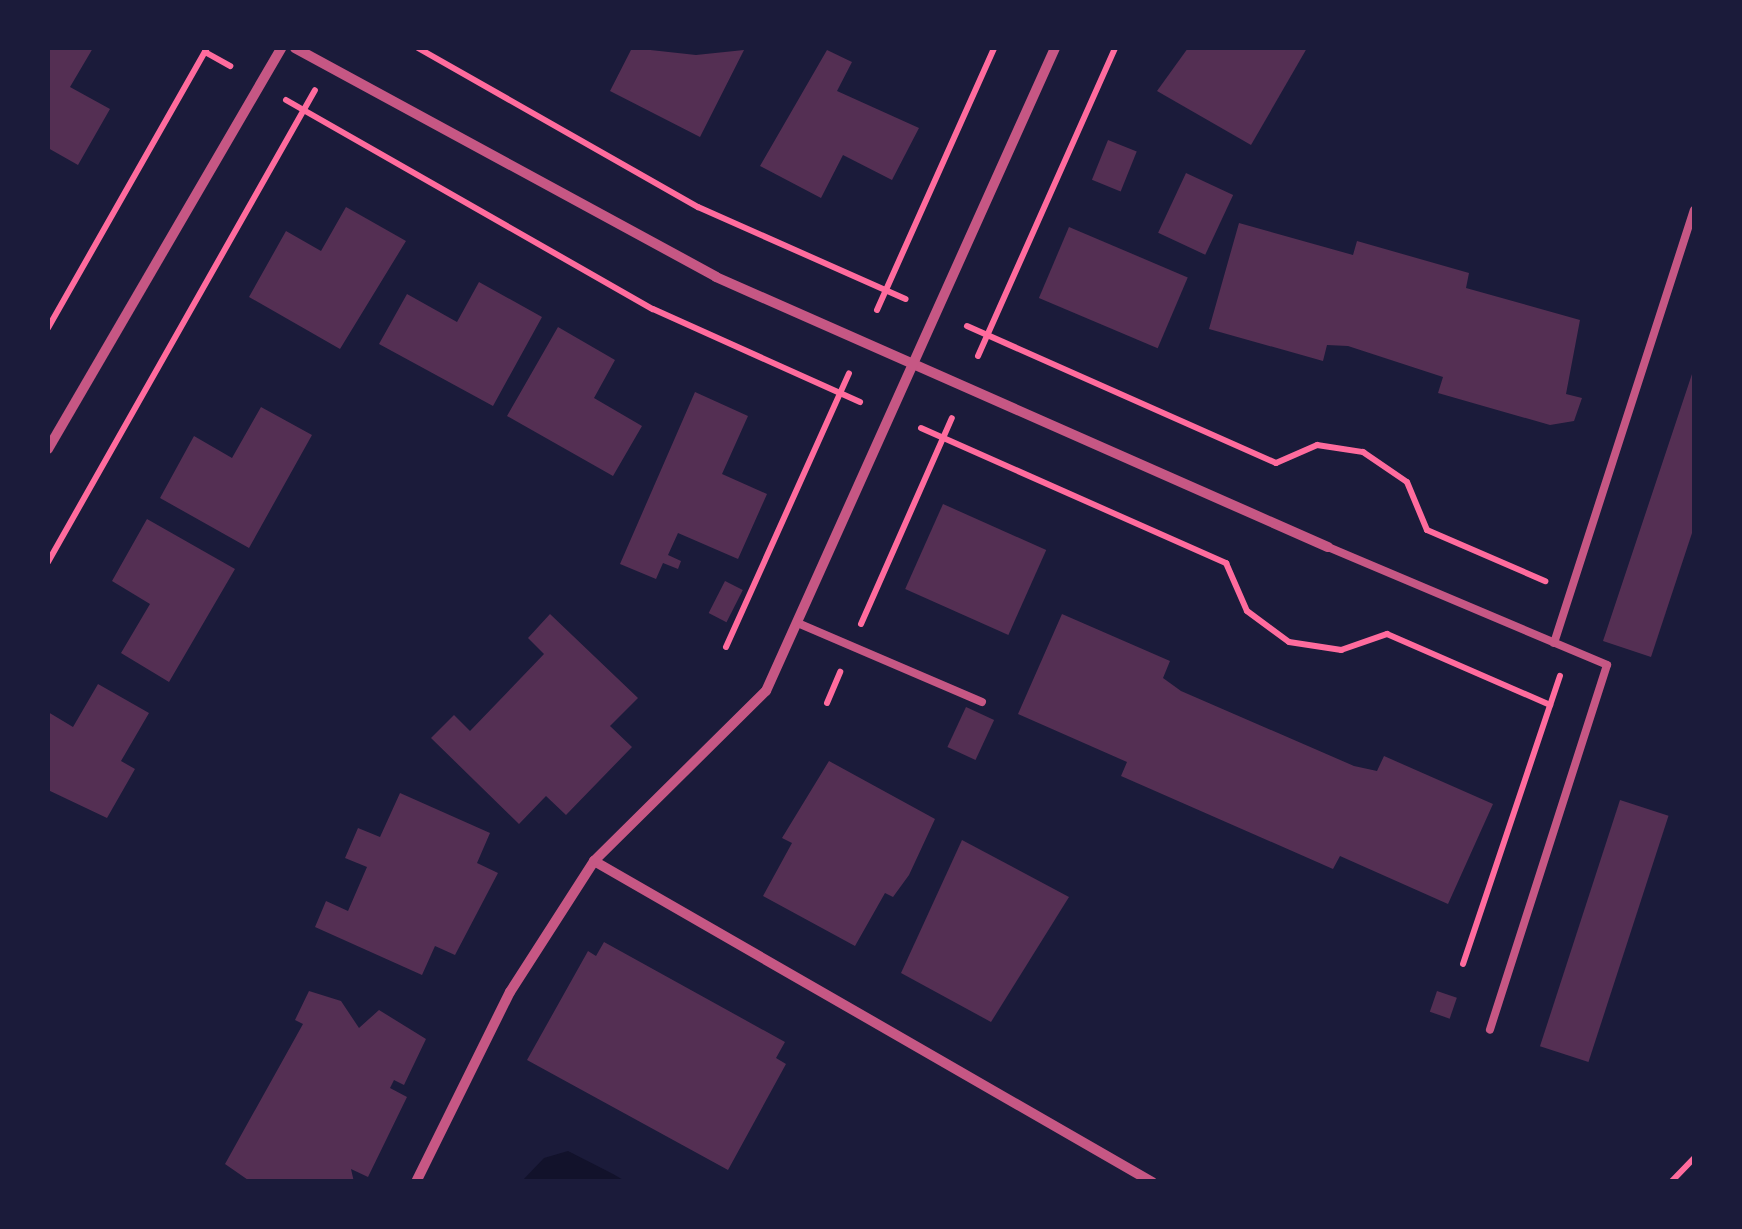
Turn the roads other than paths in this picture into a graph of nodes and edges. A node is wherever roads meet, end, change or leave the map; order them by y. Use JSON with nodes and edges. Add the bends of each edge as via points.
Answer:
{"nodes":[{"id":1,"x":281,"y":48,"type":"edge"},
{"id":2,"x":295,"y":48,"type":"edge"},
{"id":3,"x":1055,"y":48,"type":"edge"},
{"id":4,"x":1694,"y":210,"type":"edge"},
{"id":5,"x":912,"y":363,"type":"junction"},
{"id":6,"x":48,"y":450,"type":"edge"},
{"id":7,"x":1328,"y":547,"type":"joint"},
{"id":8,"x":800,"y":624,"type":"junction"},
{"id":9,"x":1554,"y":643,"type":"junction"},
{"id":10,"x":982,"y":702,"type":"dead end"},
{"id":11,"x":594,"y":861,"type":"junction"},
{"id":12,"x":1490,"y":1030,"type":"dead end"},
{"id":13,"x":416,"y":1182,"type":"edge"},
{"id":14,"x":1152,"y":1182,"type":"edge"}],
"edges":[{"from":1,"to":6,"type":"street"},
{"from":2,"to":5,"type":"street","via":[[716,277]]},
{"from":3,"to":5,"type":"street"},
{"from":4,"to":9,"type":"lane"},
{"from":5,"to":7,"type":"street"},
{"from":5,"to":8,"type":"street"},
{"from":7,"to":9,"type":"lane"},
{"from":8,"to":10,"type":"lane"},
{"from":8,"to":11,"type":"street","via":[[766,690]]},
{"from":9,"to":12,"type":"lane","via":[[1606,664]]},
{"from":11,"to":13,"type":"street","via":[[510,992]]},
{"from":11,"to":14,"type":"street"}]}
